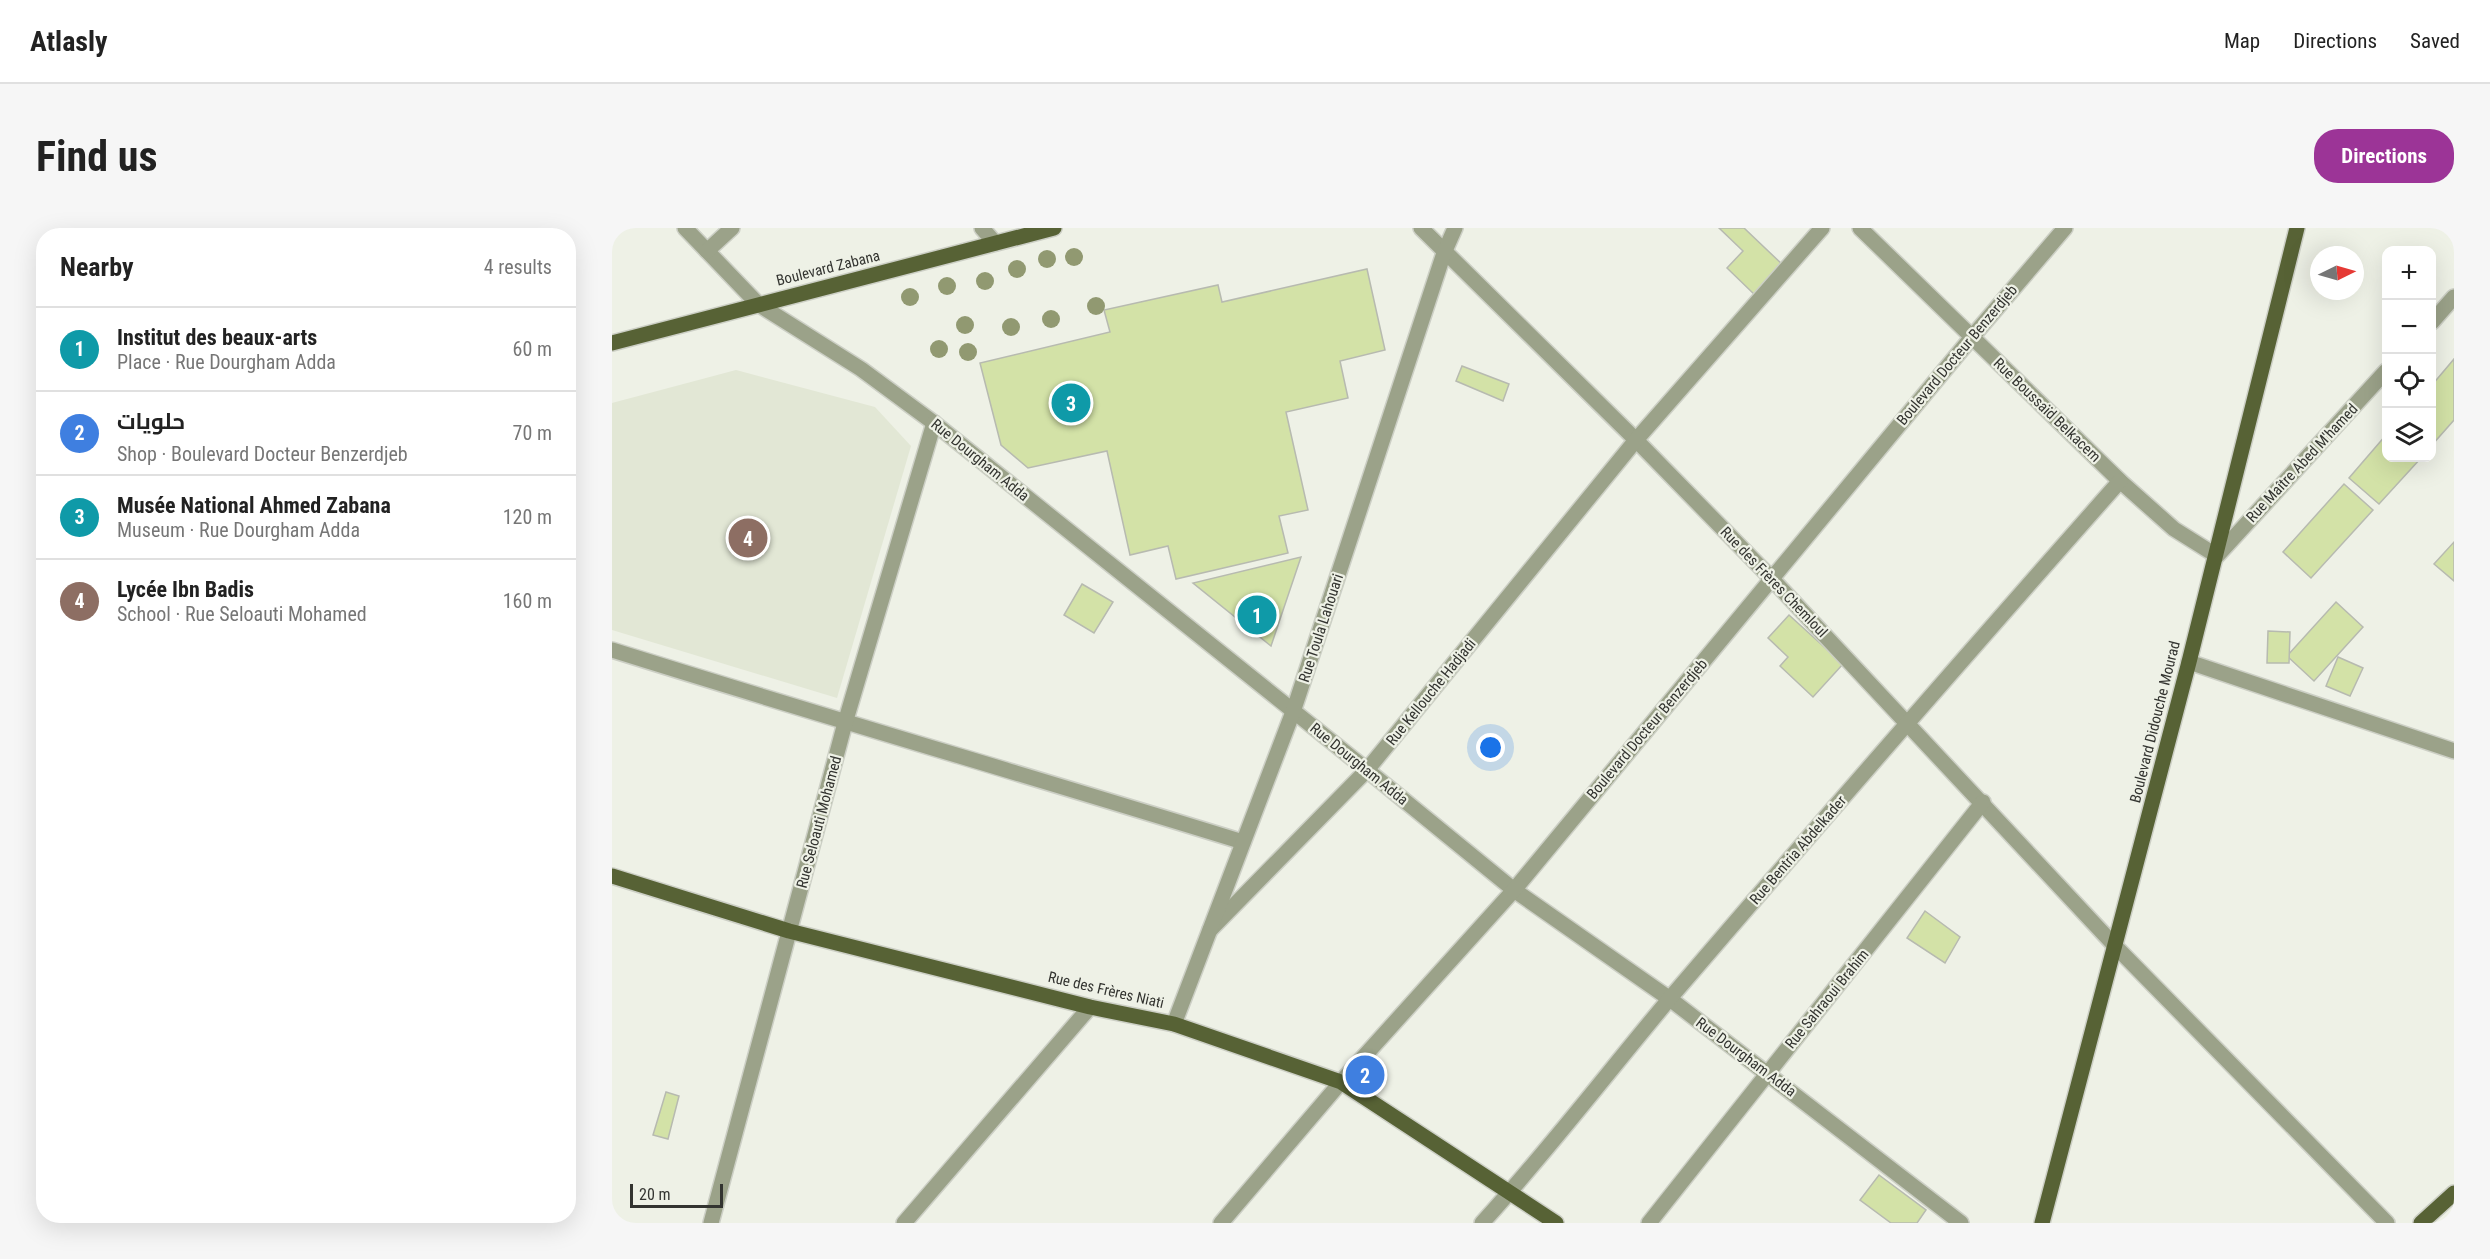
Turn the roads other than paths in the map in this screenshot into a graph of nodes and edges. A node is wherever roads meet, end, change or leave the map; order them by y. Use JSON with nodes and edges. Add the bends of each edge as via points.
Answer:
{"nodes":[{"id":1,"x":685,"y":228,"type":"edge"},
{"id":2,"x":732,"y":228,"type":"edge"},
{"id":3,"x":982,"y":228,"type":"edge"},
{"id":4,"x":1054,"y":228,"type":"edge"},
{"id":5,"x":1421,"y":228,"type":"edge"},
{"id":6,"x":1455,"y":228,"type":"edge"},
{"id":7,"x":1822,"y":228,"type":"edge"},
{"id":8,"x":1860,"y":228,"type":"edge"},
{"id":9,"x":2065,"y":228,"type":"edge"},
{"id":10,"x":2297,"y":228,"type":"edge"},
{"id":11,"x":995,"y":243,"type":"junction"},
{"id":12,"x":707,"y":251,"type":"junction"},
{"id":13,"x":1444,"y":253,"type":"junction"},
{"id":14,"x":2454,"y":297,"type":"edge"},
{"id":15,"x":758,"y":304,"type":"junction"},
{"id":16,"x":2436,"y":317,"type":"edge"},
{"id":17,"x":1972,"y":337,"type":"junction"},
{"id":18,"x":612,"y":344,"type":"edge"},
{"id":19,"x":2382,"y":375,"type":"edge"},
{"id":20,"x":934,"y":423,"type":"junction"},
{"id":21,"x":1636,"y":440,"type":"junction"},
{"id":22,"x":2120,"y":481,"type":"junction"},
{"id":23,"x":2217,"y":556,"type":"junction"},
{"id":24,"x":1772,"y":579,"type":"junction"},
{"id":25,"x":612,"y":650,"type":"edge"},
{"id":26,"x":2189,"y":662,"type":"junction"},
{"id":27,"x":1293,"y":712,"type":"junction"},
{"id":28,"x":845,"y":723,"type":"junction"},
{"id":29,"x":1907,"y":723,"type":"junction"},
{"id":30,"x":2454,"y":751,"type":"edge"},
{"id":31,"x":1367,"y":770,"type":"junction"},
{"id":32,"x":1983,"y":802,"type":"junction"},
{"id":33,"x":1243,"y":843,"type":"junction"},
{"id":34,"x":612,"y":876,"type":"edge"},
{"id":35,"x":1514,"y":890,"type":"junction"},
{"id":36,"x":1210,"y":930,"type":"junction"},
{"id":37,"x":789,"y":931,"type":"junction"},
{"id":38,"x":2116,"y":947,"type":"junction"},
{"id":39,"x":1670,"y":999,"type":"junction"},
{"id":40,"x":1090,"y":1006,"type":"junction"},
{"id":41,"x":1174,"y":1024,"type":"junction"},
{"id":42,"x":1767,"y":1072,"type":"junction"},
{"id":43,"x":1341,"y":1082,"type":"junction"},
{"id":44,"x":1510,"y":1192,"type":"junction"},
{"id":45,"x":2454,"y":1193,"type":"edge"},
{"id":46,"x":711,"y":1223,"type":"edge"},
{"id":47,"x":904,"y":1223,"type":"edge"},
{"id":48,"x":1221,"y":1223,"type":"edge"},
{"id":49,"x":1482,"y":1223,"type":"edge"},
{"id":50,"x":1556,"y":1223,"type":"edge"},
{"id":51,"x":1649,"y":1223,"type":"edge"},
{"id":52,"x":1961,"y":1223,"type":"edge"},
{"id":53,"x":2042,"y":1223,"type":"edge"},
{"id":54,"x":2387,"y":1223,"type":"edge"},
{"id":55,"x":2421,"y":1223,"type":"edge"}],
"edges":[{"from":1,"to":12,"type":"street","name":"Rue Dourgham Adda"},
{"from":2,"to":12,"type":"street"},
{"from":3,"to":11,"type":"street"},
{"from":4,"to":11,"type":"main road","name":"Boulevard Zabana"},
{"from":5,"to":13,"type":"street","name":"Rue des Frères Chemloul"},
{"from":6,"to":13,"type":"street","name":"Rue Toula Lahouari"},
{"from":7,"to":21,"type":"street","name":"Rue Kellouche Hadjadi"},
{"from":8,"to":17,"type":"street","name":"Rue Boussaïd Belkacem"},
{"from":9,"to":17,"type":"street","name":"Boulevard Docteur Benzerdjeb"},
{"from":10,"to":23,"type":"main road","name":"Boulevard Didouche Mourad"},
{"from":11,"to":15,"type":"main road","name":"Boulevard Zabana"},
{"from":12,"to":15,"type":"street","name":"Rue Dourgham Adda"},
{"from":13,"to":21,"type":"street","name":"Rue des Frères Chemloul"},
{"from":13,"to":27,"type":"street","name":"Rue Toula Lahouari"},
{"from":14,"to":16,"type":"street"},
{"from":15,"to":18,"type":"main road","name":"Boulevard Zabana"},
{"from":15,"to":20,"type":"street","name":"Rue Dourgham Adda","via":[[861,369]]},
{"from":17,"to":22,"type":"street","name":"Rue Boussaïd Belkacem"},
{"from":17,"to":24,"type":"street","name":"Boulevard Docteur Benzerdjeb"},
{"from":19,"to":23,"type":"street","name":"Rue Maître Abed M'hamed"},
{"from":20,"to":27,"type":"street","name":"Rue Dourgham Adda"},
{"from":20,"to":28,"type":"street","name":"Rue Seloauti Mohamed"},
{"from":21,"to":24,"type":"street","name":"Rue des Frères Chemloul"},
{"from":21,"to":31,"type":"street","name":"Rue Kellouche Hadjadi"},
{"from":22,"to":23,"type":"street","name":"Rue Boussaïd Belkacem","via":[[2174,529]]},
{"from":22,"to":29,"type":"street","name":"Rue Bentria Abdelkader"},
{"from":23,"to":26,"type":"main road","name":"Boulevard Didouche Mourad"},
{"from":24,"to":29,"type":"street","name":"Rue des Frères Chemloul"},
{"from":24,"to":35,"type":"street","name":"Boulevard Docteur Benzerdjeb"},
{"from":25,"to":28,"type":"street"},
{"from":26,"to":30,"type":"street"},
{"from":26,"to":38,"type":"main road","name":"Boulevard Didouche Mourad"},
{"from":27,"to":31,"type":"street","name":"Rue Dourgham Adda"},
{"from":27,"to":33,"type":"street","name":"Rue Toula Lahouari"},
{"from":28,"to":33,"type":"street"},
{"from":28,"to":37,"type":"street","name":"Rue Seloauti Mohamed"},
{"from":29,"to":32,"type":"street","name":"Rue des Frères Chemloul"},
{"from":29,"to":39,"type":"street","name":"Rue Bentria Abdelkader"},
{"from":31,"to":35,"type":"street","name":"Rue Dourgham Adda"},
{"from":31,"to":36,"type":"street","name":"Rue Kellouche Hadjadi"},
{"from":32,"to":38,"type":"street","name":"Rue des Frères Chemloul"},
{"from":32,"to":42,"type":"street","name":"Rue Sahraoui Brahim"},
{"from":33,"to":36,"type":"street","name":"Rue Toula Lahouari"},
{"from":34,"to":37,"type":"main road","name":"Rue des Frères Niati"},
{"from":35,"to":39,"type":"street","name":"Rue Dourgham Adda"},
{"from":35,"to":43,"type":"street","name":"Boulevard Docteur Benzerdjeb"},
{"from":36,"to":41,"type":"street","name":"Rue Toula Lahouari"},
{"from":37,"to":40,"type":"main road","name":"Rue des Frères Niati"},
{"from":37,"to":46,"type":"street","name":"Rue Seloauti Mohamed"},
{"from":38,"to":53,"type":"main road","name":"Boulevard Didouche Mourad"},
{"from":38,"to":54,"type":"street","name":"Rue des Frères Chemloul"},
{"from":39,"to":42,"type":"street","name":"Rue Dourgham Adda"},
{"from":39,"to":44,"type":"street","name":"Rue Bentria Abdelkader"},
{"from":40,"to":41,"type":"main road","name":"Rue des Frères Niati"},
{"from":40,"to":47,"type":"street"},
{"from":41,"to":43,"type":"main road","name":"Rue des Frères Niati"},
{"from":42,"to":51,"type":"street","name":"Rue Sahraoui Brahim"},
{"from":42,"to":52,"type":"street","name":"Rue Dourgham Adda"},
{"from":43,"to":44,"type":"main road","name":"Rue des Frères Niati"},
{"from":43,"to":48,"type":"street","name":"Boulevard Docteur Benzerdjeb"},
{"from":44,"to":49,"type":"street","name":"Rue Bentria Abdelkader"},
{"from":44,"to":50,"type":"main road","name":"Rue des Frères Niati"},
{"from":45,"to":55,"type":"main road"}]}
